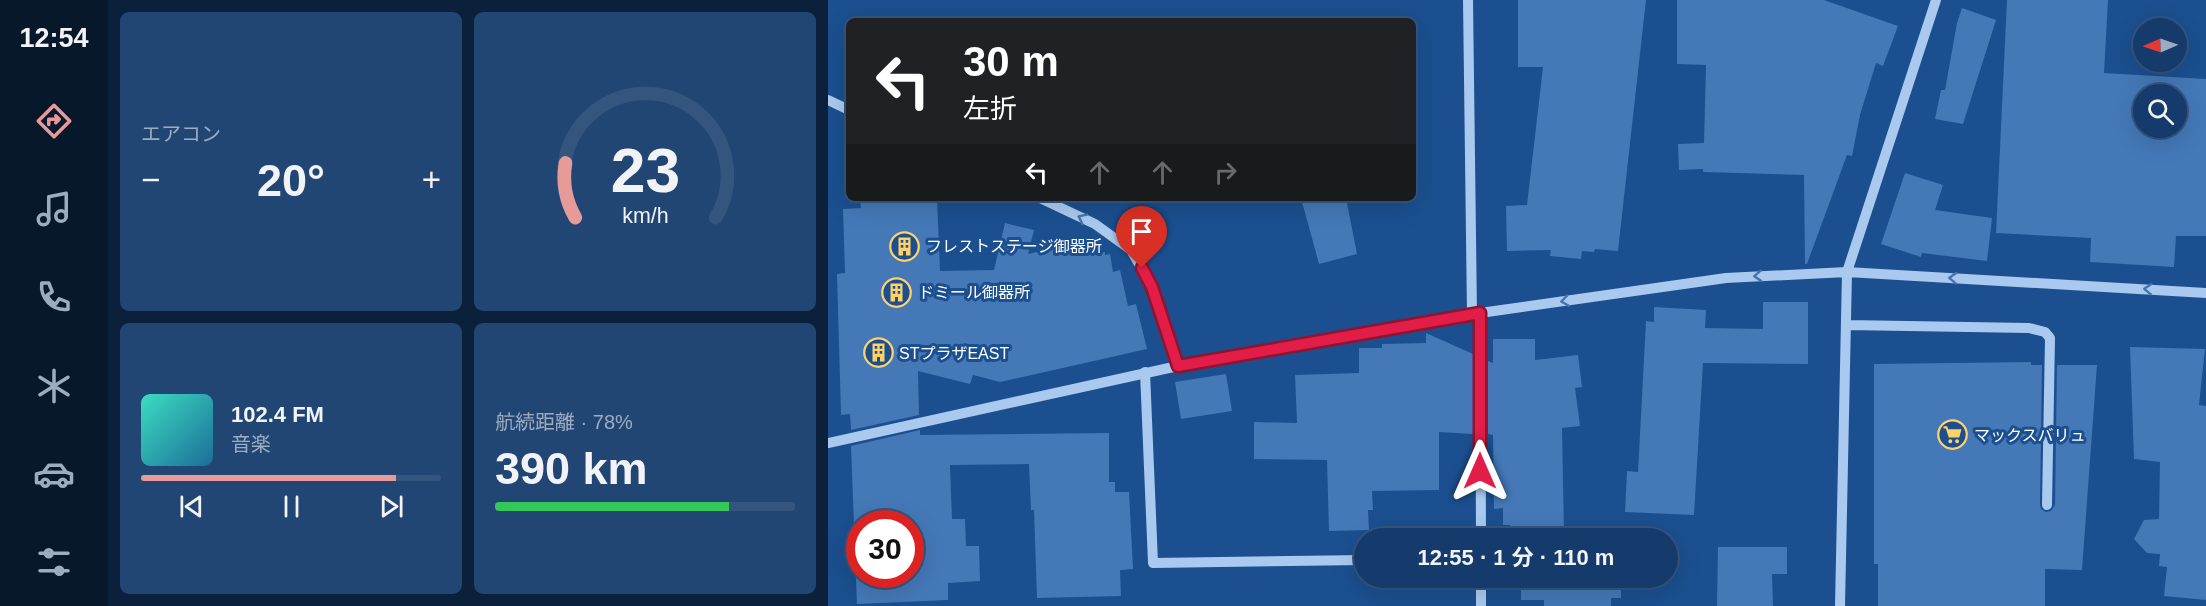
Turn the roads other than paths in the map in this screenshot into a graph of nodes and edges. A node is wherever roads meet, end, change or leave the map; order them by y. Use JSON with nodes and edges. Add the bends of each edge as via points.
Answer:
{"nodes":[{"id":1,"x":1468,"y":0,"type":"edge"},
{"id":2,"x":1936,"y":0,"type":"edge"},
{"id":3,"x":828,"y":100,"type":"edge"},
{"id":4,"x":846,"y":109,"type":"edge"},
{"id":5,"x":1046,"y":201,"type":"edge"},
{"id":6,"x":1847,"y":272,"type":"junction"},
{"id":7,"x":2206,"y":292,"type":"edge"},
{"id":8,"x":1476,"y":314,"type":"junction"},
{"id":9,"x":1846,"y":325,"type":"junction"},
{"id":10,"x":1178,"y":366,"type":"junction"},
{"id":11,"x":1144,"y":372,"type":"junction"},
{"id":12,"x":828,"y":443,"type":"edge"},
{"id":13,"x":2047,"y":505,"type":"dead end"},
{"id":14,"x":1481,"y":528,"type":"edge"},
{"id":15,"x":1354,"y":560,"type":"edge"},
{"id":16,"x":1481,"y":588,"type":"edge"},
{"id":17,"x":1481,"y":606,"type":"edge"},
{"id":18,"x":1840,"y":606,"type":"edge"}],
"edges":[{"from":1,"to":8,"type":"street"},
{"from":2,"to":6,"type":"street"},
{"from":3,"to":4,"type":"street"},
{"from":10,"to":5,"type":"street","one_way":true,"via":[[1152,287],[1131,250],[1095,224]]},
{"from":7,"to":6,"type":"street","one_way":true},
{"from":6,"to":8,"type":"street","one_way":true,"via":[[1726,278]]},
{"from":6,"to":9,"type":"street"},
{"from":8,"to":10,"type":"street"},
{"from":8,"to":14,"type":"street"},
{"from":9,"to":13,"type":"street","via":[[2030,328],[2045,332],[2050,339]]},
{"from":9,"to":18,"type":"street"},
{"from":10,"to":11,"type":"street"},
{"from":11,"to":12,"type":"street"},
{"from":11,"to":15,"type":"street","via":[[1153,563]]},
{"from":16,"to":17,"type":"street"}]}
